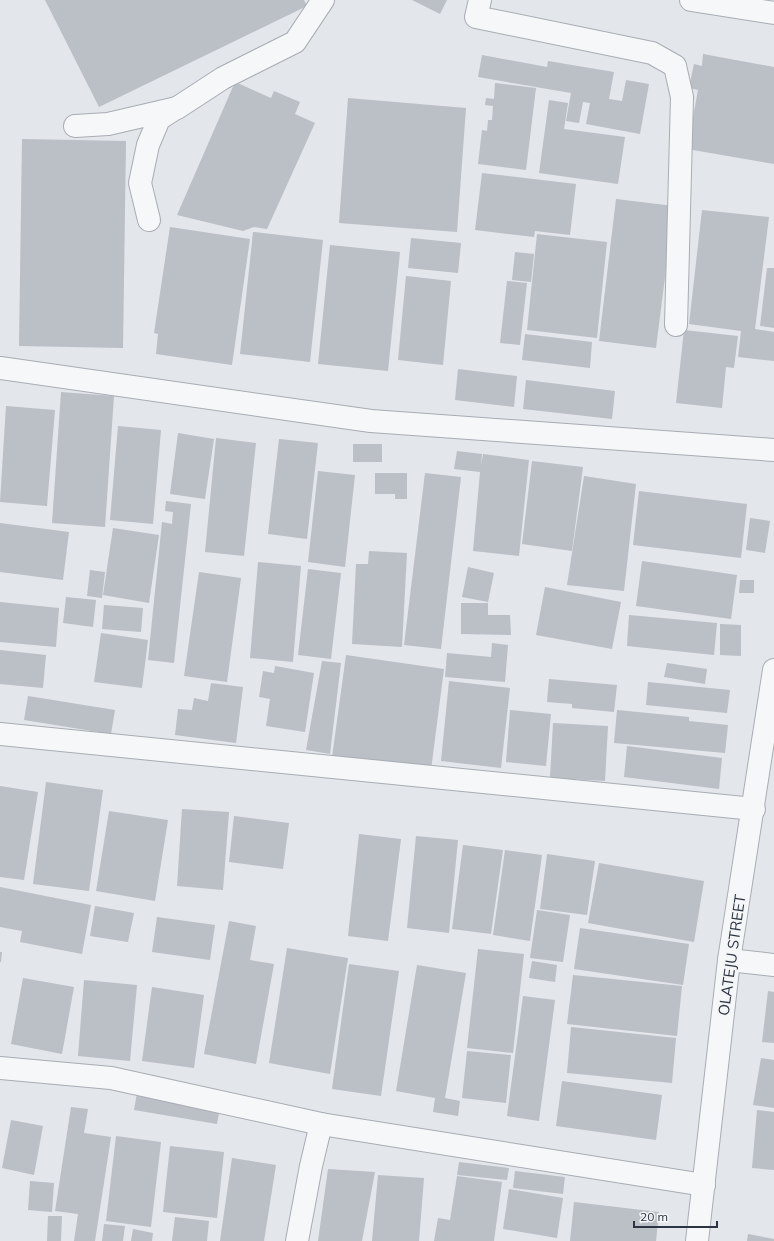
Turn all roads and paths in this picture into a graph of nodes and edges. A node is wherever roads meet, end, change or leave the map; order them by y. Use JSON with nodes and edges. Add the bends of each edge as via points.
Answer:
{"nodes":[{"id":1,"x":323,"y":0,"type":"edge"},
{"id":2,"x":480,"y":0,"type":"edge"},
{"id":3,"x":691,"y":0,"type":"edge"},
{"id":4,"x":774,"y":13,"type":"edge"},
{"id":5,"x":177,"y":108,"type":"junction"},
{"id":6,"x":75,"y":126,"type":"dead end"},
{"id":7,"x":149,"y":220,"type":"dead end"},
{"id":8,"x":676,"y":325,"type":"dead end"},
{"id":9,"x":0,"y":368,"type":"edge"},
{"id":10,"x":774,"y":450,"type":"edge"},
{"id":11,"x":774,"y":670,"type":"edge"},
{"id":12,"x":0,"y":734,"type":"edge"},
{"id":13,"x":754,"y":809,"type":"junction"},
{"id":14,"x":729,"y":960,"type":"junction"},
{"id":15,"x":774,"y":965,"type":"edge"},
{"id":16,"x":0,"y":1068,"type":"edge"},
{"id":17,"x":321,"y":1124,"type":"junction"},
{"id":18,"x":704,"y":1185,"type":"junction"},
{"id":19,"x":297,"y":1241,"type":"edge"},
{"id":20,"x":697,"y":1241,"type":"edge"}],
"edges":[{"from":1,"to":5,"type":"street","via":[[295,42],[223,78]]},
{"from":2,"to":8,"type":"street","via":[[476,17],[652,53],[676,66],[682,97]]},
{"from":3,"to":4,"type":"street"},
{"from":5,"to":6,"type":"street","via":[[108,124]]},
{"from":5,"to":7,"type":"street","via":[[159,119],[148,144],[140,183]]},
{"from":9,"to":10,"type":"street","via":[[371,421]]},
{"from":11,"to":13,"type":"street","name":"OLATEJU STREET"},
{"from":12,"to":13,"type":"street"},
{"from":13,"to":14,"type":"street","name":"OLATEJU STREET"},
{"from":14,"to":15,"type":"street"},
{"from":14,"to":18,"type":"street","name":"OLATEJU STREET"},
{"from":16,"to":17,"type":"street","via":[[111,1078]]},
{"from":17,"to":18,"type":"street"},
{"from":17,"to":19,"type":"street"},
{"from":18,"to":20,"type":"street","name":"OLATEJU STREET"}]}
